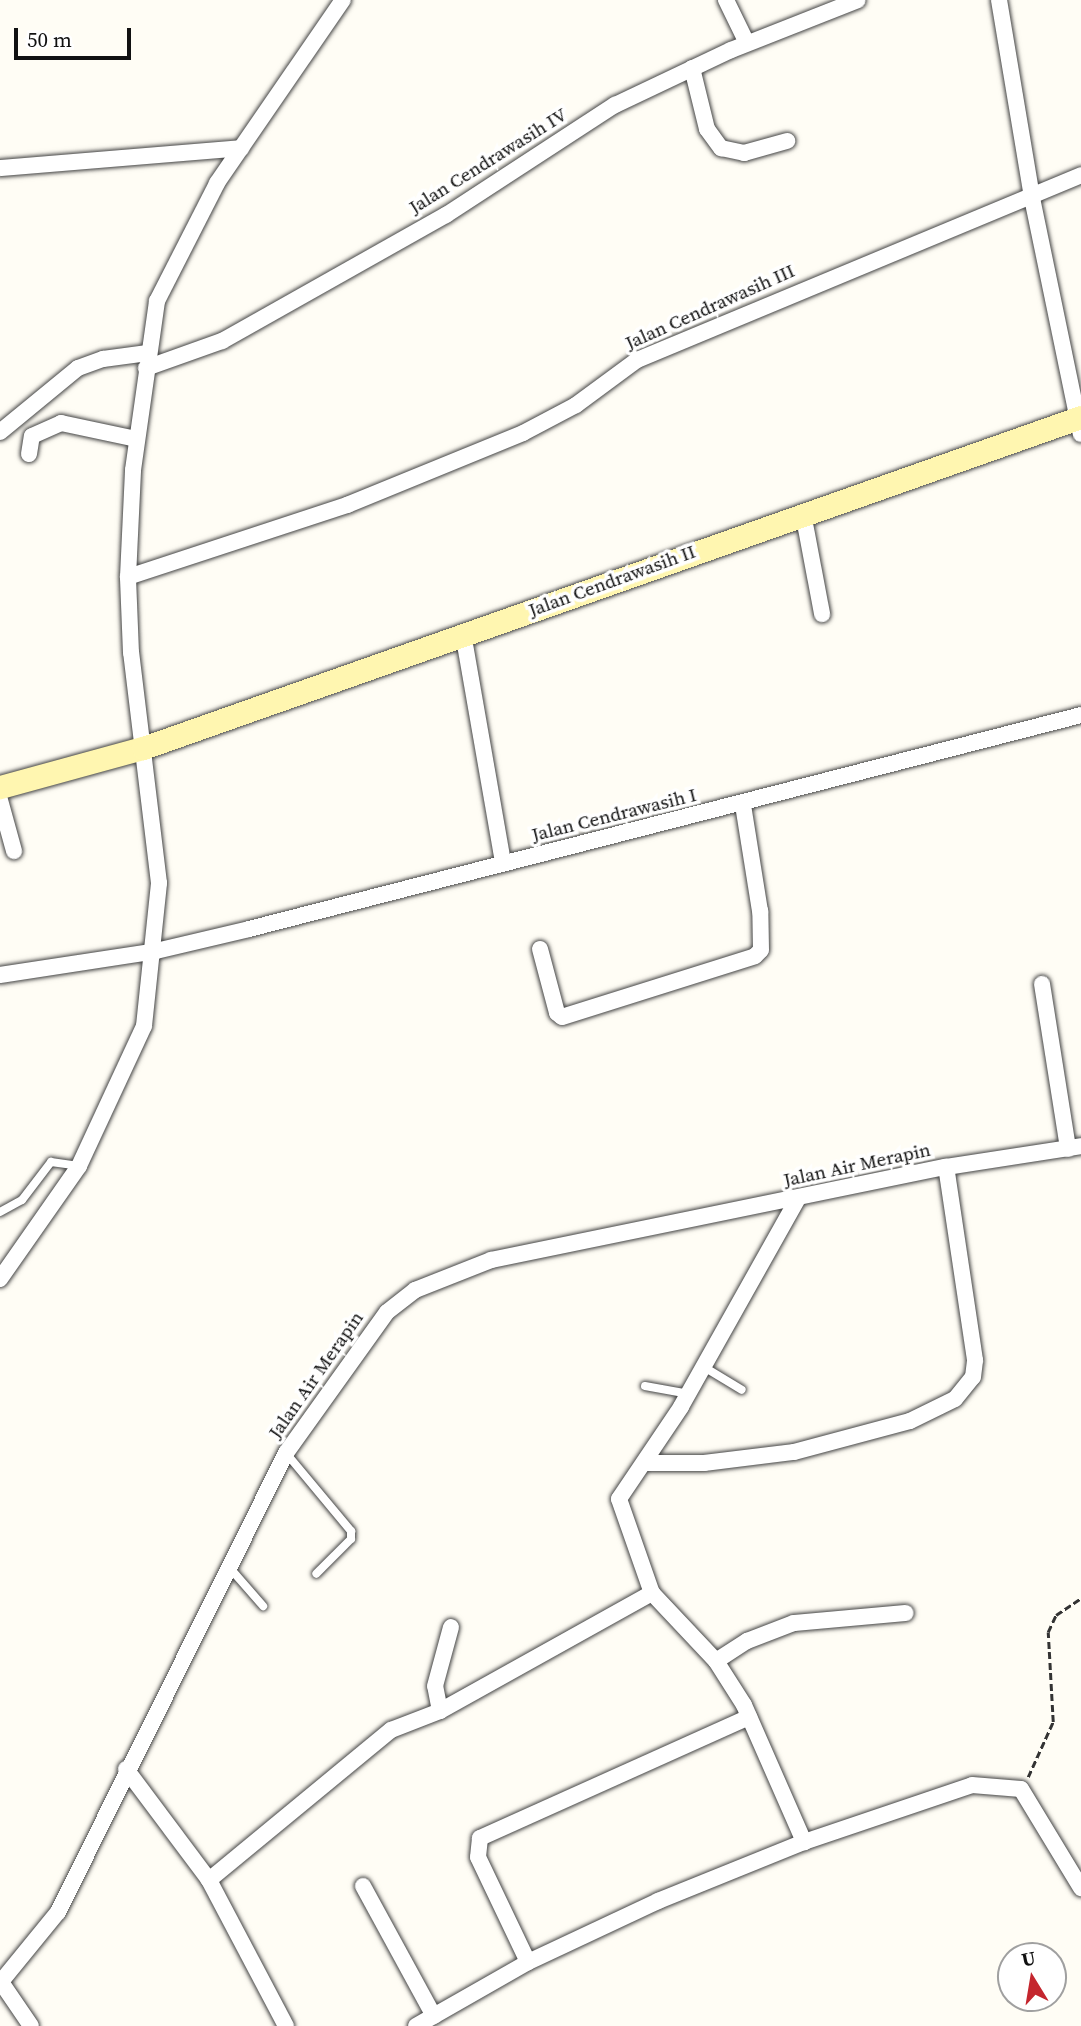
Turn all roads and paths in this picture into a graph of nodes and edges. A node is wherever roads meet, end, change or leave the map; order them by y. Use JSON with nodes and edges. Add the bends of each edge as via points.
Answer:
{"nodes":[{"id":1,"x":343,"y":0,"type":"edge"},
{"id":2,"x":726,"y":0,"type":"edge"},
{"id":3,"x":858,"y":0,"type":"edge"},
{"id":4,"x":999,"y":0,"type":"edge"},
{"id":5,"x":747,"y":43,"type":"junction"},
{"id":6,"x":692,"y":68,"type":"junction"},
{"id":7,"x":787,"y":141,"type":"dead end"},
{"id":8,"x":241,"y":148,"type":"junction"},
{"id":9,"x":0,"y":168,"type":"edge"},
{"id":10,"x":1081,"y":175,"type":"edge"},
{"id":11,"x":1032,"y":198,"type":"junction"},
{"id":12,"x":147,"y":361,"type":"junction"},
{"id":13,"x":1080,"y":423,"type":"edge"},
{"id":14,"x":0,"y":432,"type":"edge"},
{"id":15,"x":136,"y":439,"type":"junction"},
{"id":16,"x":29,"y":454,"type":"dead end"},
{"id":17,"x":803,"y":513,"type":"junction"},
{"id":18,"x":128,"y":577,"type":"junction"},
{"id":19,"x":822,"y":614,"type":"dead end"},
{"id":20,"x":463,"y":633,"type":"junction"},
{"id":21,"x":1081,"y":715,"type":"edge"},
{"id":22,"x":143,"y":748,"type":"junction"},
{"id":23,"x":0,"y":787,"type":"edge"},
{"id":24,"x":0,"y":800,"type":"edge"},
{"id":25,"x":743,"y":805,"type":"junction"},
{"id":26,"x":14,"y":851,"type":"dead end"},
{"id":27,"x":503,"y":863,"type":"junction"},
{"id":28,"x":540,"y":950,"type":"dead end"},
{"id":29,"x":156,"y":951,"type":"junction"},
{"id":30,"x":0,"y":975,"type":"edge"},
{"id":31,"x":1042,"y":985,"type":"dead end"},
{"id":32,"x":1074,"y":1147,"type":"edge"},
{"id":33,"x":79,"y":1166,"type":"junction"},
{"id":34,"x":946,"y":1167,"type":"junction"},
{"id":35,"x":797,"y":1199,"type":"junction"},
{"id":36,"x":0,"y":1212,"type":"edge"},
{"id":37,"x":0,"y":1279,"type":"edge"},
{"id":38,"x":704,"y":1367,"type":"junction"},
{"id":39,"x":645,"y":1386,"type":"dead end"},
{"id":40,"x":742,"y":1390,"type":"dead end"},
{"id":41,"x":689,"y":1394,"type":"junction"},
{"id":42,"x":286,"y":1453,"type":"junction"},
{"id":43,"x":645,"y":1463,"type":"junction"},
{"id":44,"x":229,"y":1567,"type":"junction"},
{"id":45,"x":316,"y":1574,"type":"dead end"},
{"id":46,"x":652,"y":1593,"type":"junction"},
{"id":47,"x":1081,"y":1598,"type":"edge"},
{"id":48,"x":263,"y":1606,"type":"dead end"},
{"id":49,"x":906,"y":1613,"type":"dead end"},
{"id":50,"x":451,"y":1628,"type":"dead end"},
{"id":51,"x":716,"y":1661,"type":"junction"},
{"id":52,"x":440,"y":1711,"type":"junction"},
{"id":53,"x":749,"y":1717,"type":"junction"},
{"id":54,"x":126,"y":1769,"type":"junction"},
{"id":55,"x":1021,"y":1789,"type":"junction"},
{"id":56,"x":804,"y":1842,"type":"junction"},
{"id":57,"x":209,"y":1880,"type":"junction"},
{"id":58,"x":363,"y":1886,"type":"dead end"},
{"id":59,"x":1081,"y":1888,"type":"edge"},
{"id":60,"x":528,"y":1962,"type":"junction"},
{"id":61,"x":0,"y":1982,"type":"edge"},
{"id":62,"x":434,"y":2017,"type":"junction"},
{"id":63,"x":31,"y":2026,"type":"edge"},
{"id":64,"x":286,"y":2026,"type":"edge"},
{"id":65,"x":416,"y":2026,"type":"edge"}],
"edges":[{"from":1,"to":8,"type":"street"},
{"from":2,"to":5,"type":"street"},
{"from":3,"to":5,"type":"street","name":"Jalan Cendrawasih IV"},
{"from":4,"to":11,"type":"street"},
{"from":5,"to":6,"type":"street","name":"Jalan Cendrawasih IV"},
{"from":6,"to":7,"type":"street","via":[[707,130],[722,148],[744,153]]},
{"from":6,"to":12,"type":"street","name":"Jalan Cendrawasih IV","via":[[615,105],[446,215],[222,341]]},
{"from":8,"to":9,"type":"street"},
{"from":8,"to":12,"type":"street","via":[[169,268]]},
{"from":10,"to":11,"type":"street","name":"Jalan Cendrawasih III"},
{"from":11,"to":13,"type":"street"},
{"from":11,"to":18,"type":"street","name":"Jalan Cendrawasih III","via":[[637,360],[576,405],[523,433],[347,505]]},
{"from":12,"to":14,"type":"street","name":"Jalan Cendrawasih IV","via":[[103,359],[78,368]]},
{"from":12,"to":15,"type":"street"},
{"from":13,"to":17,"type":"street","name":"Jalan Cendrawasih II"},
{"from":15,"to":16,"type":"street","via":[[61,423],[32,436]]},
{"from":15,"to":18,"type":"street"},
{"from":17,"to":19,"type":"street"},
{"from":17,"to":20,"type":"street","name":"Jalan Cendrawasih II"},
{"from":18,"to":22,"type":"street"},
{"from":20,"to":22,"type":"street","name":"Jalan Cendrawasih II"},
{"from":20,"to":27,"type":"street"},
{"from":21,"to":25,"type":"street","name":"Jalan Cendrawasih I"},
{"from":22,"to":23,"type":"street","name":"Jalan Cendrawasih II"},
{"from":22,"to":29,"type":"street","via":[[159,883]]},
{"from":24,"to":26,"type":"street"},
{"from":25,"to":27,"type":"street","name":"Jalan Cendrawasih I"},
{"from":25,"to":28,"type":"street","via":[[760,911],[761,950],[755,956],[562,1017],[557,1013]]},
{"from":27,"to":29,"type":"street","name":"Jalan Cendrawasih I"},
{"from":29,"to":30,"type":"street","name":"Jalan Cendrawasih I"},
{"from":29,"to":33,"type":"street","via":[[144,1026],[116,1097]]},
{"from":31,"to":32,"type":"street"},
{"from":32,"to":34,"type":"street","name":"Jalan Air Merapin"},
{"from":33,"to":36,"type":"lane","via":[[51,1161],[22,1200]]},
{"from":33,"to":37,"type":"street"},
{"from":34,"to":35,"type":"street","name":"Jalan Air Merapin"},
{"from":34,"to":43,"type":"street","via":[[975,1360],[973,1377],[955,1399],[909,1422],[794,1452],[704,1463]]},
{"from":35,"to":38,"type":"street"},
{"from":35,"to":42,"type":"street","name":"Jalan Air Merapin","via":[[491,1260],[415,1290],[364,1338]]},
{"from":38,"to":40,"type":"lane"},
{"from":38,"to":41,"type":"street"},
{"from":39,"to":41,"type":"lane"},
{"from":41,"to":43,"type":"street"},
{"from":42,"to":44,"type":"street","name":"Jalan Air Merapin"},
{"from":42,"to":45,"type":"lane","via":[[351,1531],[351,1539]]},
{"from":43,"to":46,"type":"street","via":[[620,1499]]},
{"from":44,"to":48,"type":"lane"},
{"from":44,"to":54,"type":"street","name":"Jalan Air Merapin"},
{"from":46,"to":51,"type":"street"},
{"from":46,"to":52,"type":"street"},
{"from":47,"to":55,"type":"path","via":[[1056,1615],[1048,1632],[1053,1723]]},
{"from":49,"to":51,"type":"street","via":[[794,1623],[747,1641]]},
{"from":50,"to":52,"type":"street","via":[[435,1686]]},
{"from":51,"to":53,"type":"street"},
{"from":52,"to":57,"type":"street","via":[[391,1730]]},
{"from":53,"to":56,"type":"street"},
{"from":53,"to":60,"type":"street","via":[[480,1838],[478,1857]]},
{"from":54,"to":57,"type":"street"},
{"from":54,"to":61,"type":"street","name":"Jalan Air Merapin","via":[[58,1912]]},
{"from":55,"to":56,"type":"street","via":[[972,1785]]},
{"from":55,"to":59,"type":"street"},
{"from":56,"to":60,"type":"street"},
{"from":57,"to":64,"type":"street"},
{"from":58,"to":62,"type":"street"},
{"from":60,"to":62,"type":"street"},
{"from":61,"to":63,"type":"street"},
{"from":62,"to":65,"type":"street"}]}
